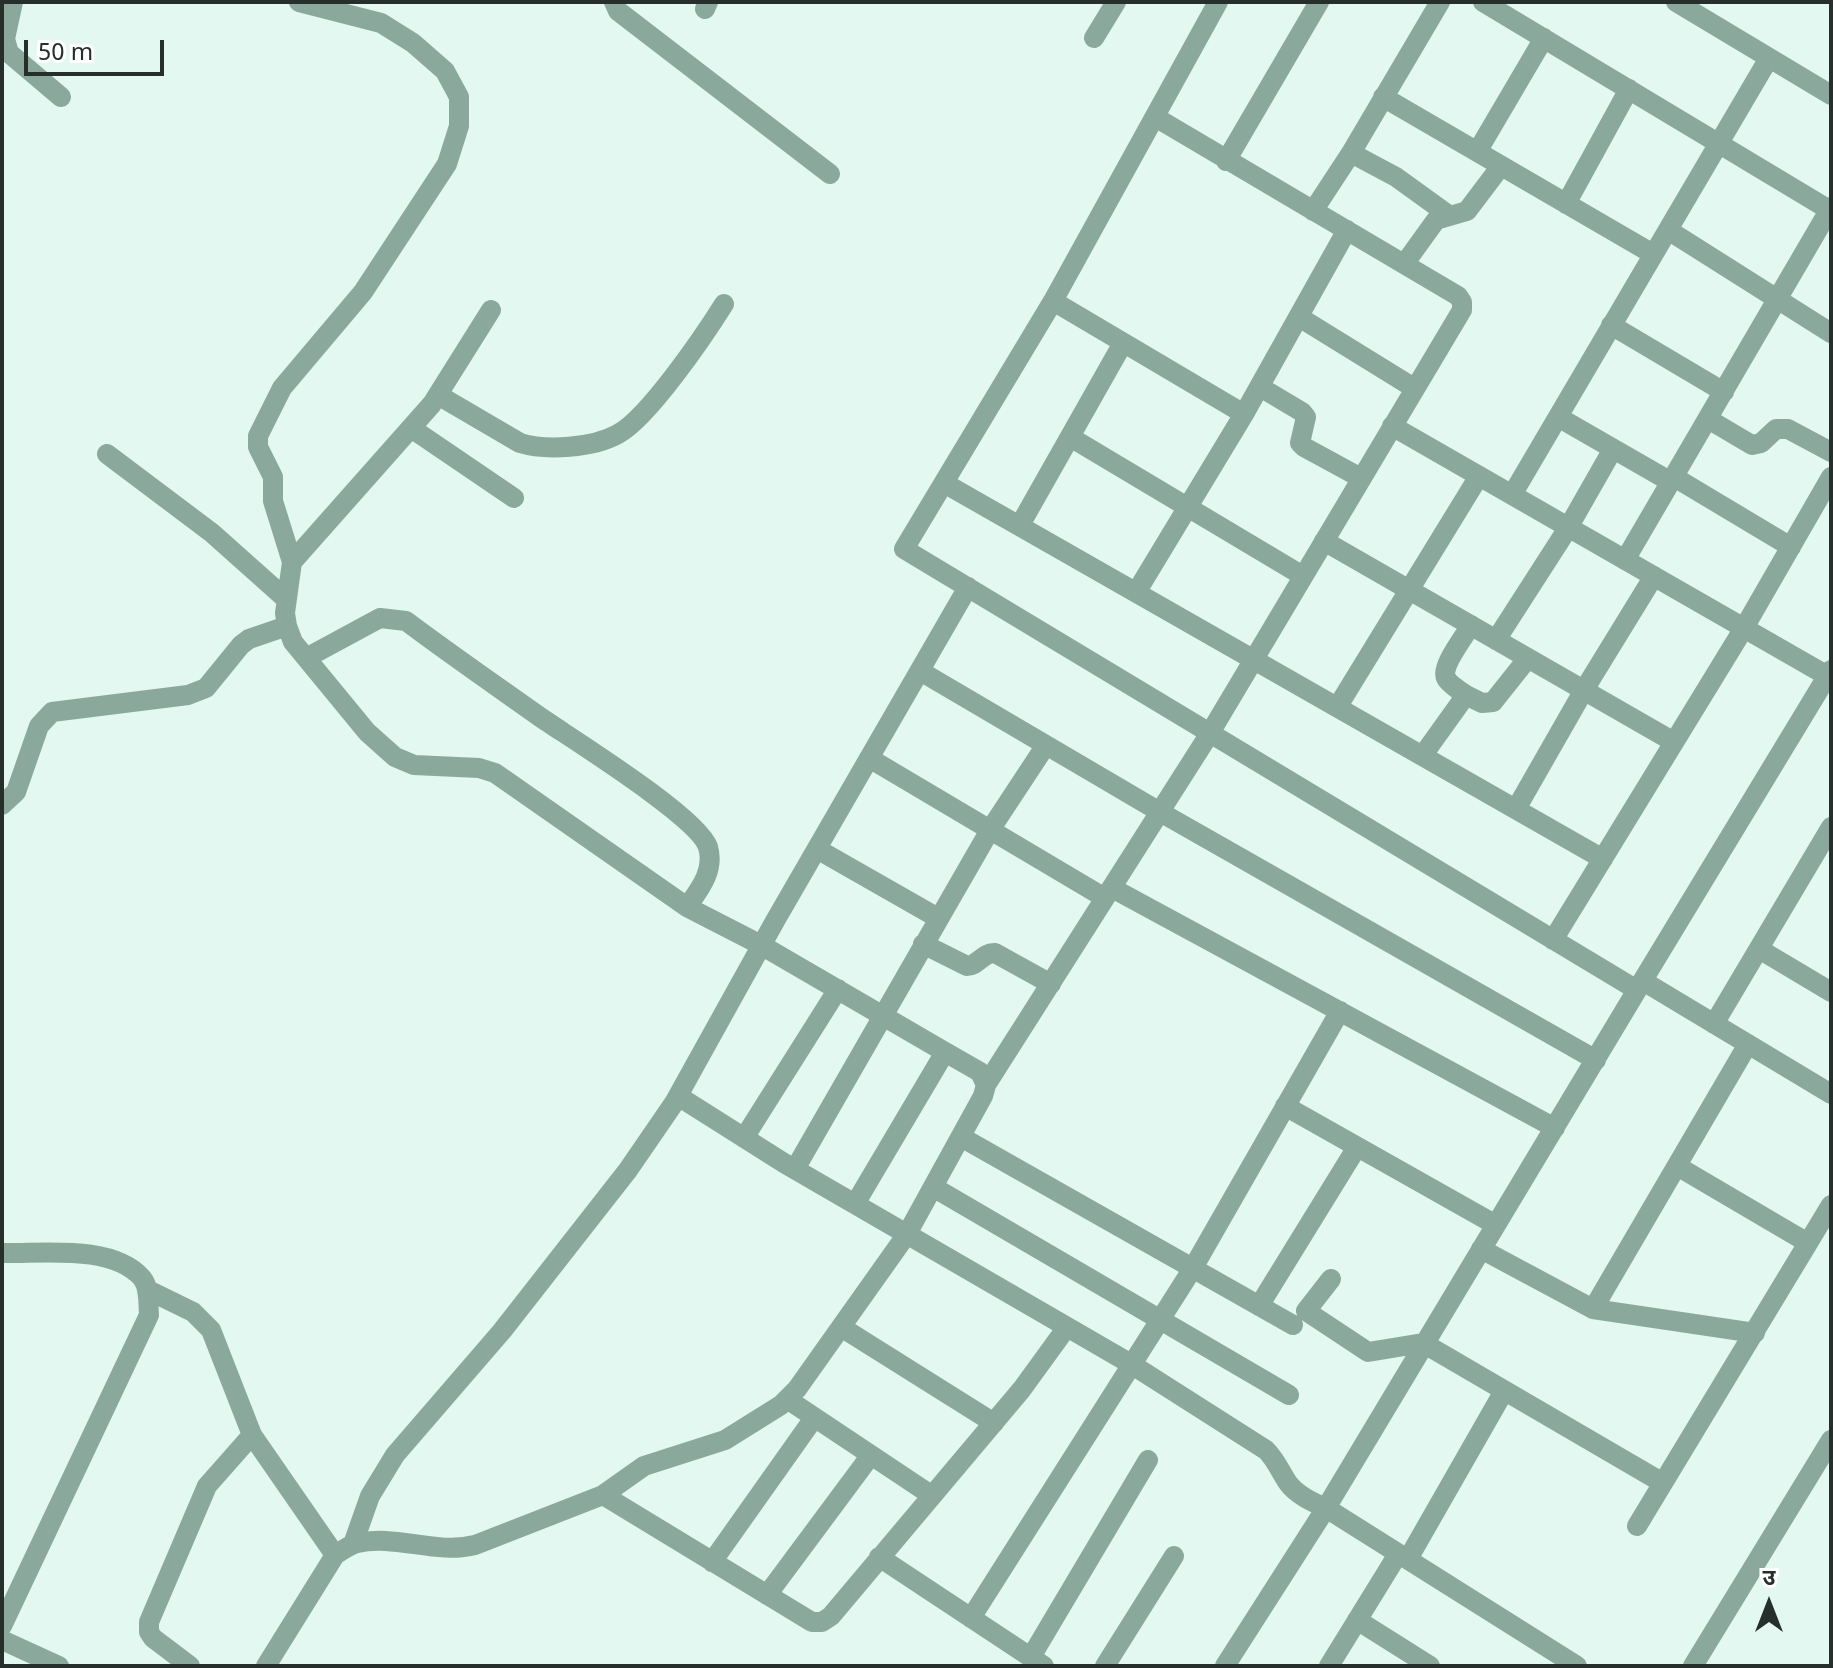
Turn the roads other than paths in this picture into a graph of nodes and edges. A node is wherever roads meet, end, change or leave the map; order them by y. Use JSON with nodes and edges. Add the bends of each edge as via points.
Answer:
{"nodes":[{"id":1,"x":13,"y":2,"type":"edge"},
{"id":2,"x":299,"y":2,"type":"edge"},
{"id":3,"x":614,"y":2,"type":"edge"},
{"id":4,"x":1116,"y":2,"type":"edge"},
{"id":5,"x":1218,"y":2,"type":"edge"},
{"id":6,"x":1319,"y":2,"type":"edge"},
{"id":7,"x":1440,"y":2,"type":"edge"},
{"id":8,"x":1483,"y":2,"type":"edge"},
{"id":9,"x":1676,"y":2,"type":"edge"},
{"id":10,"x":322,"y":5,"type":"edge"},
{"id":11,"x":1094,"y":38,"type":"dead end"},
{"id":12,"x":1544,"y":38,"type":"junction"},
{"id":13,"x":1769,"y":58,"type":"junction"},
{"id":14,"x":1629,"y":89,"type":"junction"},
{"id":15,"x":1831,"y":95,"type":"edge"},
{"id":16,"x":61,"y":97,"type":"dead end"},
{"id":17,"x":1383,"y":97,"type":"junction"},
{"id":18,"x":1155,"y":117,"type":"junction"},
{"id":19,"x":1719,"y":143,"type":"junction"},
{"id":20,"x":1477,"y":152,"type":"junction"},
{"id":21,"x":1351,"y":153,"type":"junction"},
{"id":22,"x":1226,"y":161,"type":"junction"},
{"id":23,"x":1501,"y":166,"type":"junction"},
{"id":24,"x":830,"y":174,"type":"dead end"},
{"id":25,"x":1566,"y":204,"type":"junction"},
{"id":26,"x":1830,"y":209,"type":"edge"},
{"id":27,"x":1313,"y":211,"type":"junction"},
{"id":28,"x":1450,"y":216,"type":"junction"},
{"id":29,"x":1347,"y":230,"type":"junction"},
{"id":30,"x":1668,"y":230,"type":"junction"},
{"id":31,"x":1653,"y":254,"type":"junction"},
{"id":32,"x":1405,"y":263,"type":"junction"},
{"id":33,"x":1779,"y":298,"type":"junction"},
{"id":34,"x":1053,"y":301,"type":"junction"},
{"id":35,"x":724,"y":304,"type":"dead end"},
{"id":36,"x":491,"y":310,"type":"dead end"},
{"id":37,"x":1299,"y":317,"type":"junction"},
{"id":38,"x":1611,"y":325,"type":"junction"},
{"id":39,"x":1831,"y":333,"type":"edge"},
{"id":40,"x":1123,"y":343,"type":"junction"},
{"id":41,"x":1260,"y":387,"type":"junction"},
{"id":42,"x":1414,"y":388,"type":"junction"},
{"id":43,"x":1724,"y":392,"type":"junction"},
{"id":44,"x":438,"y":395,"type":"junction"},
{"id":45,"x":1244,"y":414,"type":"junction"},
{"id":46,"x":1558,"y":417,"type":"junction"},
{"id":47,"x":1708,"y":419,"type":"junction"},
{"id":48,"x":1392,"y":426,"type":"junction"},
{"id":49,"x":411,"y":428,"type":"junction"},
{"id":50,"x":1070,"y":437,"type":"junction"},
{"id":51,"x":1613,"y":449,"type":"junction"},
{"id":52,"x":1831,"y":452,"type":"edge"},
{"id":53,"x":107,"y":454,"type":"dead end"},
{"id":54,"x":1479,"y":476,"type":"junction"},
{"id":55,"x":1831,"y":477,"type":"edge"},
{"id":56,"x":1361,"y":478,"type":"junction"},
{"id":57,"x":1672,"y":480,"type":"junction"},
{"id":58,"x":944,"y":483,"type":"junction"},
{"id":59,"x":1512,"y":495,"type":"junction"},
{"id":60,"x":514,"y":498,"type":"dead end"},
{"id":61,"x":1188,"y":507,"type":"junction"},
{"id":62,"x":1020,"y":525,"type":"junction"},
{"id":63,"x":1568,"y":528,"type":"junction"},
{"id":64,"x":1324,"y":541,"type":"junction"},
{"id":65,"x":1791,"y":547,"type":"junction"},
{"id":66,"x":1625,"y":560,"type":"junction"},
{"id":67,"x":292,"y":562,"type":"junction"},
{"id":68,"x":1303,"y":576,"type":"junction"},
{"id":69,"x":1654,"y":576,"type":"junction"},
{"id":70,"x":968,"y":587,"type":"junction"},
{"id":71,"x":1137,"y":591,"type":"junction"},
{"id":72,"x":1411,"y":591,"type":"junction"},
{"id":73,"x":286,"y":599,"type":"junction"},
{"id":74,"x":1471,"y":625,"type":"junction"},
{"id":75,"x":287,"y":626,"type":"junction"},
{"id":76,"x":1744,"y":628,"type":"junction"},
{"id":77,"x":1496,"y":640,"type":"junction"},
{"id":78,"x":306,"y":658,"type":"junction"},
{"id":79,"x":1255,"y":658,"type":"junction"},
{"id":80,"x":1528,"y":658,"type":"junction"},
{"id":81,"x":920,"y":671,"type":"junction"},
{"id":82,"x":1830,"y":675,"type":"edge"},
{"id":83,"x":1584,"y":690,"type":"junction"},
{"id":84,"x":1466,"y":695,"type":"junction"},
{"id":85,"x":1338,"y":706,"type":"junction"},
{"id":86,"x":1210,"y":733,"type":"junction"},
{"id":87,"x":1674,"y":742,"type":"junction"},
{"id":88,"x":1046,"y":745,"type":"junction"},
{"id":89,"x":1423,"y":755,"type":"junction"},
{"id":90,"x":869,"y":758,"type":"junction"},
{"id":91,"x":2,"y":805,"type":"edge"},
{"id":92,"x":1516,"y":809,"type":"junction"},
{"id":93,"x":1160,"y":812,"type":"junction"},
{"id":94,"x":990,"y":830,"type":"junction"},
{"id":95,"x":1828,"y":837,"type":"edge"},
{"id":96,"x":817,"y":849,"type":"junction"},
{"id":97,"x":1603,"y":859,"type":"junction"},
{"id":98,"x":1109,"y":893,"type":"junction"},
{"id":99,"x":687,"y":907,"type":"junction"},
{"id":100,"x":938,"y":918,"type":"junction"},
{"id":101,"x":1553,"y":940,"type":"junction"},
{"id":102,"x":923,"y":944,"type":"junction"},
{"id":103,"x":761,"y":945,"type":"junction"},
{"id":104,"x":1759,"y":949,"type":"junction"},
{"id":105,"x":1051,"y":984,"type":"junction"},
{"id":106,"x":1640,"y":986,"type":"junction"},
{"id":107,"x":838,"y":989,"type":"junction"},
{"id":108,"x":1831,"y":992,"type":"edge"},
{"id":109,"x":1340,"y":1011,"type":"junction"},
{"id":110,"x":882,"y":1014,"type":"junction"},
{"id":111,"x":1714,"y":1024,"type":"junction"},
{"id":112,"x":1748,"y":1044,"type":"junction"},
{"id":113,"x":945,"y":1052,"type":"junction"},
{"id":114,"x":1596,"y":1060,"type":"junction"},
{"id":115,"x":986,"y":1085,"type":"junction"},
{"id":116,"x":1831,"y":1094,"type":"edge"},
{"id":117,"x":678,"y":1096,"type":"junction"},
{"id":118,"x":1285,"y":1106,"type":"junction"},
{"id":119,"x":1555,"y":1128,"type":"junction"},
{"id":120,"x":961,"y":1137,"type":"junction"},
{"id":121,"x":744,"y":1138,"type":"junction"},
{"id":122,"x":1357,"y":1147,"type":"junction"},
{"id":123,"x":1677,"y":1166,"type":"junction"},
{"id":124,"x":795,"y":1169,"type":"junction"},
{"id":125,"x":933,"y":1187,"type":"junction"},
{"id":126,"x":855,"y":1204,"type":"junction"},
{"id":127,"x":1831,"y":1205,"type":"edge"},
{"id":128,"x":1496,"y":1225,"type":"junction"},
{"id":129,"x":907,"y":1234,"type":"junction"},
{"id":130,"x":1808,"y":1243,"type":"junction"},
{"id":131,"x":1481,"y":1249,"type":"junction"},
{"id":132,"x":2,"y":1253,"type":"edge"},
{"id":133,"x":1193,"y":1268,"type":"junction"},
{"id":134,"x":1331,"y":1279,"type":"dead end"},
{"id":135,"x":148,"y":1290,"type":"junction"},
{"id":136,"x":1259,"y":1306,"type":"junction"},
{"id":137,"x":1593,"y":1309,"type":"junction"},
{"id":138,"x":1159,"y":1319,"type":"junction"},
{"id":139,"x":1293,"y":1325,"type":"dead end"},
{"id":140,"x":841,"y":1327,"type":"junction"},
{"id":141,"x":1067,"y":1327,"type":"junction"},
{"id":142,"x":1755,"y":1333,"type":"junction"},
{"id":143,"x":1424,"y":1344,"type":"junction"},
{"id":144,"x":1131,"y":1364,"type":"junction"},
{"id":145,"x":1504,"y":1391,"type":"junction"},
{"id":146,"x":1289,"y":1395,"type":"dead end"},
{"id":147,"x":787,"y":1399,"type":"junction"},
{"id":148,"x":814,"y":1418,"type":"junction"},
{"id":149,"x":994,"y":1423,"type":"junction"},
{"id":150,"x":252,"y":1435,"type":"junction"},
{"id":151,"x":1831,"y":1440,"type":"edge"},
{"id":152,"x":871,"y":1455,"type":"junction"},
{"id":153,"x":1148,"y":1460,"type":"dead end"},
{"id":154,"x":1663,"y":1483,"type":"junction"},
{"id":155,"x":603,"y":1495,"type":"junction"},
{"id":156,"x":931,"y":1495,"type":"junction"},
{"id":157,"x":1326,"y":1508,"type":"junction"},
{"id":158,"x":1637,"y":1526,"type":"dead end"},
{"id":159,"x":353,"y":1544,"type":"junction"},
{"id":160,"x":335,"y":1555,"type":"junction"},
{"id":161,"x":1174,"y":1556,"type":"dead end"},
{"id":162,"x":1403,"y":1556,"type":"junction"},
{"id":163,"x":879,"y":1557,"type":"junction"},
{"id":164,"x":712,"y":1562,"type":"junction"},
{"id":165,"x":767,"y":1595,"type":"junction"},
{"id":166,"x":971,"y":1618,"type":"junction"},
{"id":167,"x":1357,"y":1620,"type":"junction"},
{"id":168,"x":2,"y":1626,"type":"edge"},
{"id":169,"x":2,"y":1640,"type":"edge"},
{"id":170,"x":28,"y":1659,"type":"edge"},
{"id":171,"x":1038,"y":1662,"type":"edge"},
{"id":172,"x":59,"y":1666,"type":"edge"},
{"id":173,"x":190,"y":1666,"type":"edge"},
{"id":174,"x":266,"y":1666,"type":"edge"},
{"id":175,"x":1105,"y":1666,"type":"edge"},
{"id":176,"x":1225,"y":1666,"type":"edge"},
{"id":177,"x":1329,"y":1666,"type":"edge"},
{"id":178,"x":1430,"y":1666,"type":"edge"},
{"id":179,"x":1577,"y":1666,"type":"edge"},
{"id":180,"x":1693,"y":1666,"type":"edge"}],
"edges":[{"from":1,"to":16,"type":"street","via":[[5,39],[9,53]]},
{"from":2,"to":10,"type":"street"},
{"from":3,"to":24,"type":"street","via":[[618,11]]},
{"from":4,"to":11,"type":"street"},
{"from":5,"to":18,"type":"street"},
{"from":6,"to":22,"type":"street"},
{"from":7,"to":17,"type":"street"},
{"from":8,"to":12,"type":"street"},
{"from":9,"to":13,"type":"street"},
{"from":10,"to":67,"type":"street","via":[[381,23],[445,71],[459,97],[459,126],[447,164],[363,292],[282,388],[258,436]]},
{"from":12,"to":14,"type":"street"},
{"from":12,"to":20,"type":"street"},
{"from":13,"to":15,"type":"street"},
{"from":13,"to":19,"type":"street"},
{"from":14,"to":19,"type":"street"},
{"from":14,"to":25,"type":"street"},
{"from":17,"to":20,"type":"street"},
{"from":17,"to":21,"type":"street"},
{"from":18,"to":22,"type":"street"},
{"from":18,"to":34,"type":"street"},
{"from":19,"to":26,"type":"street"},
{"from":19,"to":30,"type":"street"},
{"from":20,"to":23,"type":"street"},
{"from":21,"to":27,"type":"street"},
{"from":21,"to":28,"type":"street"},
{"from":22,"to":27,"type":"street"},
{"from":23,"to":25,"type":"street"},
{"from":23,"to":28,"type":"street","via":[[1467,211]]},
{"from":25,"to":31,"type":"street"},
{"from":26,"to":33,"type":"street"},
{"from":27,"to":29,"type":"street"},
{"from":28,"to":32,"type":"street","via":[[1436,220]]},
{"from":29,"to":32,"type":"street"},
{"from":29,"to":37,"type":"street"},
{"from":30,"to":31,"type":"street"},
{"from":30,"to":33,"type":"street"},
{"from":31,"to":38,"type":"street"},
{"from":32,"to":42,"type":"street","via":[[1462,302]]},
{"from":33,"to":39,"type":"street"},
{"from":33,"to":43,"type":"street"},
{"from":34,"to":40,"type":"street"},
{"from":34,"to":58,"type":"street"},
{"from":35,"to":44,"type":"street","via":[[645,412],[617,435],[569,448],[535,448]]},
{"from":36,"to":44,"type":"street"},
{"from":37,"to":41,"type":"street"},
{"from":37,"to":42,"type":"street"},
{"from":38,"to":43,"type":"street"},
{"from":38,"to":46,"type":"street"},
{"from":40,"to":45,"type":"street"},
{"from":40,"to":50,"type":"street"},
{"from":41,"to":45,"type":"street"},
{"from":41,"to":56,"type":"street","via":[[1306,417],[1300,435],[1304,447]]},
{"from":42,"to":48,"type":"street"},
{"from":43,"to":47,"type":"street"},
{"from":44,"to":49,"type":"street"},
{"from":45,"to":61,"type":"street"},
{"from":46,"to":51,"type":"street"},
{"from":46,"to":59,"type":"street"},
{"from":47,"to":52,"type":"street","via":[[1752,445],[1776,429],[1788,429]]},
{"from":47,"to":57,"type":"street"},
{"from":48,"to":54,"type":"street"},
{"from":48,"to":56,"type":"street"},
{"from":49,"to":60,"type":"street"},
{"from":49,"to":67,"type":"street"},
{"from":50,"to":61,"type":"street"},
{"from":50,"to":62,"type":"street"},
{"from":51,"to":57,"type":"street"},
{"from":51,"to":63,"type":"street"},
{"from":53,"to":73,"type":"street","via":[[212,533]]},
{"from":54,"to":59,"type":"street"},
{"from":54,"to":72,"type":"street"},
{"from":55,"to":65,"type":"street"},
{"from":56,"to":64,"type":"street"},
{"from":57,"to":65,"type":"street"},
{"from":57,"to":66,"type":"street"},
{"from":58,"to":62,"type":"street"},
{"from":58,"to":70,"type":"street","via":[[904,549]]},
{"from":59,"to":63,"type":"street"},
{"from":61,"to":68,"type":"street"},
{"from":61,"to":71,"type":"street"},
{"from":62,"to":71,"type":"street"},
{"from":63,"to":66,"type":"street"},
{"from":63,"to":77,"type":"street"},
{"from":64,"to":68,"type":"street"},
{"from":64,"to":72,"type":"street"},
{"from":65,"to":76,"type":"street"},
{"from":66,"to":69,"type":"street"},
{"from":67,"to":73,"type":"street"},
{"from":68,"to":79,"type":"street"},
{"from":69,"to":76,"type":"street"},
{"from":69,"to":83,"type":"street"},
{"from":70,"to":81,"type":"street"},
{"from":70,"to":86,"type":"street"},
{"from":71,"to":79,"type":"street"},
{"from":72,"to":74,"type":"street"},
{"from":72,"to":85,"type":"street"},
{"from":73,"to":75,"type":"street"},
{"from":74,"to":77,"type":"street"},
{"from":74,"to":84,"type":"street","via":[[1444,672]]},
{"from":75,"to":78,"type":"street"},
{"from":75,"to":91,"type":"street","via":[[249,639],[206,688],[188,695],[52,712],[39,726],[16,792]]},
{"from":76,"to":82,"type":"street"},
{"from":76,"to":87,"type":"street"},
{"from":77,"to":80,"type":"street"},
{"from":78,"to":99,"type":"street","via":[[367,732],[395,757],[414,765],[495,773]]},
{"from":78,"to":99,"type":"street","via":[[380,618],[406,621],[698,830],[708,847],[709,866]]},
{"from":79,"to":85,"type":"street"},
{"from":79,"to":86,"type":"street"},
{"from":80,"to":83,"type":"street"},
{"from":80,"to":84,"type":"street","via":[[1493,702]]},
{"from":81,"to":88,"type":"street"},
{"from":81,"to":90,"type":"street"},
{"from":82,"to":106,"type":"street"},
{"from":83,"to":87,"type":"street"},
{"from":83,"to":92,"type":"street"},
{"from":84,"to":89,"type":"street"},
{"from":85,"to":89,"type":"street"},
{"from":86,"to":93,"type":"street"},
{"from":86,"to":101,"type":"street"},
{"from":87,"to":97,"type":"street"},
{"from":88,"to":93,"type":"street"},
{"from":88,"to":94,"type":"street"},
{"from":89,"to":92,"type":"street"},
{"from":90,"to":94,"type":"street"},
{"from":90,"to":96,"type":"street"},
{"from":92,"to":97,"type":"street"},
{"from":93,"to":98,"type":"street"},
{"from":93,"to":114,"type":"street"},
{"from":94,"to":98,"type":"street"},
{"from":94,"to":100,"type":"street"},
{"from":95,"to":104,"type":"street"},
{"from":96,"to":100,"type":"street"},
{"from":96,"to":103,"type":"street"},
{"from":97,"to":101,"type":"street"},
{"from":98,"to":105,"type":"street"},
{"from":98,"to":109,"type":"street"},
{"from":99,"to":103,"type":"street"},
{"from":100,"to":102,"type":"street"},
{"from":101,"to":106,"type":"street"},
{"from":102,"to":105,"type":"street","via":[[967,966],[995,953]]},
{"from":102,"to":110,"type":"street"},
{"from":103,"to":107,"type":"street"},
{"from":103,"to":117,"type":"street"},
{"from":104,"to":108,"type":"street"},
{"from":104,"to":111,"type":"street"},
{"from":105,"to":115,"type":"street"},
{"from":106,"to":111,"type":"street"},
{"from":106,"to":114,"type":"street"},
{"from":107,"to":110,"type":"street"},
{"from":107,"to":121,"type":"street"},
{"from":109,"to":118,"type":"street"},
{"from":109,"to":119,"type":"street"},
{"from":110,"to":113,"type":"street"},
{"from":110,"to":124,"type":"street"},
{"from":111,"to":112,"type":"street"},
{"from":112,"to":116,"type":"street"},
{"from":112,"to":123,"type":"street"},
{"from":113,"to":115,"type":"street","via":[[980,1072]]},
{"from":113,"to":126,"type":"street"},
{"from":114,"to":119,"type":"street"},
{"from":115,"to":120,"type":"street"},
{"from":117,"to":121,"type":"street"},
{"from":117,"to":159,"type":"street","via":[[628,1170],[502,1331],[395,1455],[370,1496]]},
{"from":118,"to":122,"type":"street"},
{"from":118,"to":133,"type":"street"},
{"from":119,"to":128,"type":"street"},
{"from":120,"to":125,"type":"street"},
{"from":120,"to":133,"type":"street"},
{"from":121,"to":124,"type":"street"},
{"from":122,"to":128,"type":"street"},
{"from":122,"to":136,"type":"street"},
{"from":123,"to":130,"type":"street"},
{"from":123,"to":137,"type":"street"},
{"from":124,"to":126,"type":"street"},
{"from":125,"to":129,"type":"street"},
{"from":125,"to":138,"type":"street"},
{"from":126,"to":129,"type":"street"},
{"from":127,"to":130,"type":"street"},
{"from":128,"to":131,"type":"street"},
{"from":129,"to":140,"type":"street"},
{"from":129,"to":141,"type":"street"},
{"from":130,"to":142,"type":"street"},
{"from":131,"to":137,"type":"street"},
{"from":131,"to":143,"type":"street"},
{"from":132,"to":135,"type":"street","via":[[90,1254],[119,1262],[142,1278]]},
{"from":133,"to":136,"type":"street"},
{"from":133,"to":138,"type":"street"},
{"from":134,"to":143,"type":"street","via":[[1306,1311],[1368,1352]]},
{"from":135,"to":150,"type":"street","via":[[193,1312],[211,1330]]},
{"from":135,"to":168,"type":"street","via":[[149,1315]]},
{"from":136,"to":139,"type":"street"},
{"from":137,"to":142,"type":"street"},
{"from":138,"to":144,"type":"street"},
{"from":138,"to":146,"type":"street"},
{"from":140,"to":147,"type":"street"},
{"from":140,"to":149,"type":"street"},
{"from":141,"to":144,"type":"street"},
{"from":141,"to":149,"type":"street"},
{"from":142,"to":154,"type":"street"},
{"from":143,"to":145,"type":"street"},
{"from":143,"to":157,"type":"street"},
{"from":144,"to":157,"type":"street","via":[[1266,1450],[1290,1485]]},
{"from":144,"to":166,"type":"street"},
{"from":145,"to":154,"type":"street"},
{"from":145,"to":162,"type":"street"},
{"from":147,"to":148,"type":"street"},
{"from":147,"to":155,"type":"street","via":[[725,1440],[644,1466]]},
{"from":148,"to":152,"type":"street"},
{"from":148,"to":164,"type":"street"},
{"from":149,"to":156,"type":"street"},
{"from":150,"to":160,"type":"street"},
{"from":150,"to":173,"type":"street","via":[[207,1486],[149,1622],[153,1638]]},
{"from":151,"to":180,"type":"street"},
{"from":152,"to":156,"type":"street"},
{"from":152,"to":165,"type":"street"},
{"from":153,"to":171,"type":"street"},
{"from":154,"to":158,"type":"street"},
{"from":155,"to":159,"type":"street","via":[[457,1549]]},
{"from":155,"to":164,"type":"street"},
{"from":156,"to":163,"type":"street"},
{"from":157,"to":162,"type":"street"},
{"from":157,"to":176,"type":"street"},
{"from":159,"to":160,"type":"street"},
{"from":160,"to":174,"type":"street"},
{"from":161,"to":175,"type":"street"},
{"from":162,"to":167,"type":"street"},
{"from":162,"to":179,"type":"street"},
{"from":163,"to":165,"type":"street","via":[[822,1622],[812,1622]]},
{"from":163,"to":166,"type":"street"},
{"from":164,"to":165,"type":"street"},
{"from":166,"to":171,"type":"street"},
{"from":167,"to":177,"type":"street"},
{"from":167,"to":178,"type":"street"},
{"from":169,"to":170,"type":"street"},
{"from":170,"to":172,"type":"street"}]}
